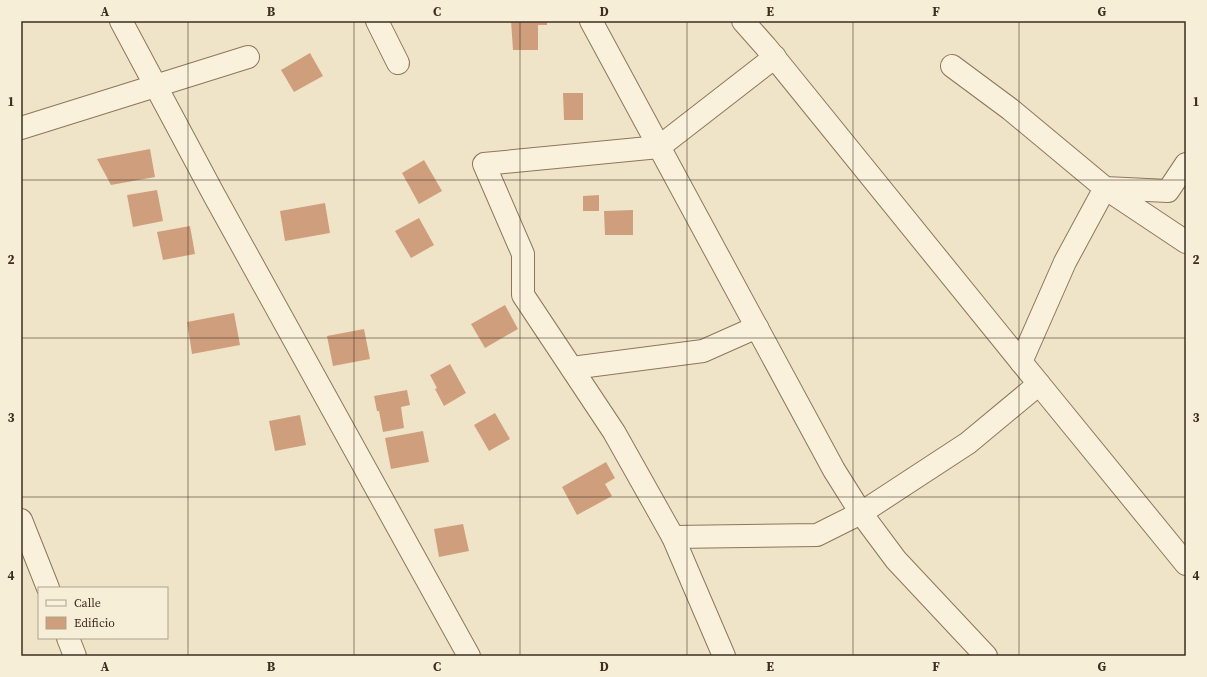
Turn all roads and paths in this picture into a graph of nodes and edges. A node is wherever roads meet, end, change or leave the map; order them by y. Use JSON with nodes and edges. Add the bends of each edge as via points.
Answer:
{"nodes":[{"id":1,"x":122,"y":21,"type":"edge"},
{"id":2,"x":378,"y":21,"type":"edge"},
{"id":3,"x":591,"y":21,"type":"edge"},
{"id":4,"x":744,"y":21,"type":"edge"},
{"id":5,"x":248,"y":57,"type":"dead end"},
{"id":6,"x":775,"y":57,"type":"junction"},
{"id":7,"x":398,"y":63,"type":"dead end"},
{"id":8,"x":952,"y":66,"type":"dead end"},
{"id":9,"x":156,"y":86,"type":"junction"},
{"id":10,"x":21,"y":128,"type":"edge"},
{"id":11,"x":659,"y":147,"type":"junction"},
{"id":12,"x":1186,"y":164,"type":"edge"},
{"id":13,"x":1105,"y":188,"type":"junction"},
{"id":14,"x":1186,"y":242,"type":"edge"},
{"id":15,"x":757,"y":327,"type":"junction"},
{"id":16,"x":1021,"y":362,"type":"junction"},
{"id":17,"x":572,"y":368,"type":"junction"},
{"id":18,"x":1038,"y":384,"type":"junction"},
{"id":19,"x":861,"y":513,"type":"junction"},
{"id":20,"x":21,"y":520,"type":"edge"},
{"id":21,"x":673,"y":537,"type":"junction"},
{"id":22,"x":1186,"y":564,"type":"edge"},
{"id":23,"x":48,"y":587,"type":"edge"},
{"id":24,"x":68,"y":639,"type":"edge"},
{"id":25,"x":75,"y":656,"type":"edge"},
{"id":26,"x":469,"y":656,"type":"edge"},
{"id":27,"x":724,"y":656,"type":"edge"},
{"id":28,"x":986,"y":656,"type":"edge"}],
"edges":[{"from":1,"to":9,"type":"street"},
{"from":2,"to":7,"type":"street"},
{"from":3,"to":11,"type":"street"},
{"from":4,"to":6,"type":"street"},
{"from":5,"to":9,"type":"street"},
{"from":6,"to":11,"type":"street"},
{"from":6,"to":16,"type":"street"},
{"from":8,"to":13,"type":"street","via":[[1010,109]]},
{"from":9,"to":10,"type":"street"},
{"from":9,"to":26,"type":"street"},
{"from":11,"to":15,"type":"street"},
{"from":11,"to":17,"type":"street","via":[[484,164],[523,254],[523,295]]},
{"from":12,"to":13,"type":"street","via":[[1168,191]]},
{"from":13,"to":14,"type":"street"},
{"from":13,"to":16,"type":"street","via":[[1065,262]]},
{"from":15,"to":17,"type":"street","via":[[703,350]]},
{"from":15,"to":19,"type":"street","via":[[834,470]]},
{"from":16,"to":18,"type":"street"},
{"from":17,"to":21,"type":"street","via":[[614,432]]},
{"from":18,"to":19,"type":"street","via":[[968,443]]},
{"from":18,"to":22,"type":"street"},
{"from":19,"to":21,"type":"street","via":[[816,535]]},
{"from":19,"to":28,"type":"street","via":[[896,560]]},
{"from":20,"to":23,"type":"street"},
{"from":21,"to":27,"type":"street"},
{"from":24,"to":25,"type":"street"}]}
